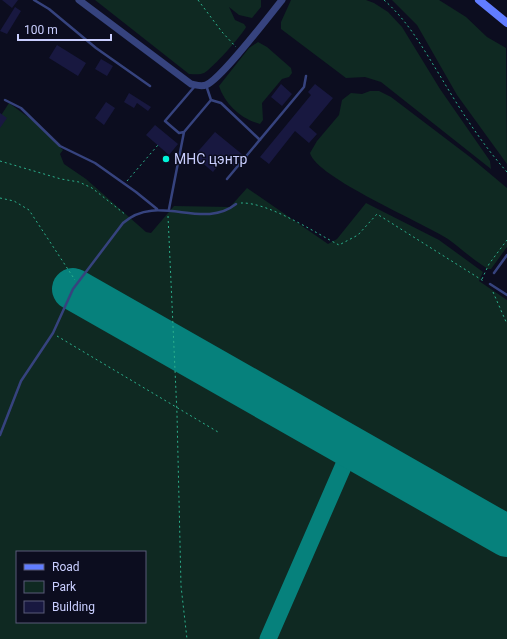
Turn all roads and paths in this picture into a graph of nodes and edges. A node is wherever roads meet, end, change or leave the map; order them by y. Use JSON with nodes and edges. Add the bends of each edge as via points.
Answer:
{"nodes":[{"id":1,"x":34,"y":0,"type":"edge"},
{"id":2,"x":79,"y":0,"type":"edge"},
{"id":3,"x":198,"y":0,"type":"edge"},
{"id":4,"x":282,"y":0,"type":"edge"},
{"id":5,"x":384,"y":0,"type":"edge"},
{"id":6,"x":479,"y":0,"type":"edge"},
{"id":7,"x":507,"y":24,"type":"edge"},
{"id":8,"x":239,"y":51,"type":"junction"},
{"id":9,"x":306,"y":76,"type":"dead end"},
{"id":10,"x":195,"y":85,"type":"junction"},
{"id":11,"x":206,"y":85,"type":"junction"},
{"id":12,"x":150,"y":86,"type":"dead end"},
{"id":13,"x":5,"y":100,"type":"dead end"},
{"id":14,"x":211,"y":100,"type":"junction"},
{"id":15,"x":184,"y":132,"type":"junction"},
{"id":16,"x":260,"y":140,"type":"junction"},
{"id":17,"x":158,"y":145,"type":"dead end"},
{"id":18,"x":0,"y":161,"type":"edge"},
{"id":19,"x":507,"y":172,"type":"edge"},
{"id":20,"x":227,"y":179,"type":"dead end"},
{"id":21,"x":125,"y":184,"type":"junction"},
{"id":22,"x":0,"y":198,"type":"edge"},
{"id":23,"x":236,"y":204,"type":"joint"},
{"id":24,"x":157,"y":210,"type":"junction"},
{"id":25,"x":169,"y":210,"type":"junction"},
{"id":26,"x":129,"y":218,"type":"junction"},
{"id":27,"x":507,"y":240,"type":"edge"},
{"id":28,"x":507,"y":255,"type":"edge"},
{"id":29,"x":494,"y":273,"type":"dead end"},
{"id":30,"x":482,"y":280,"type":"junction"},
{"id":31,"x":77,"y":284,"type":"junction"},
{"id":32,"x":490,"y":284,"type":"junction"},
{"id":33,"x":507,"y":295,"type":"edge"},
{"id":34,"x":507,"y":324,"type":"edge"},
{"id":35,"x":53,"y":334,"type":"junction"},
{"id":36,"x":177,"y":407,"type":"junction"},
{"id":37,"x":218,"y":432,"type":"dead end"},
{"id":38,"x":0,"y":435,"type":"edge"},
{"id":39,"x":187,"y":639,"type":"edge"}],
"edges":[{"from":1,"to":12,"type":"lane"},
{"from":2,"to":10,"type":"street"},
{"from":3,"to":8,"type":"path"},
{"from":4,"to":8,"type":"street"},
{"from":5,"to":19,"type":"path","via":[[406,23],[455,101]]},
{"from":6,"to":7,"type":"main road"},
{"from":8,"to":11,"type":"street"},
{"from":9,"to":16,"type":"lane","via":[[304,87]]},
{"from":10,"to":11,"type":"street"},
{"from":10,"to":15,"type":"lane","via":[[165,121],[179,133]]},
{"from":11,"to":14,"type":"lane"},
{"from":13,"to":21,"type":"lane","via":[[21,108],[60,146],[96,163]]},
{"from":14,"to":15,"type":"lane"},
{"from":14,"to":16,"type":"lane","via":[[221,103]]},
{"from":15,"to":25,"type":"lane"},
{"from":16,"to":20,"type":"lane"},
{"from":17,"to":21,"type":"path"},
{"from":18,"to":26,"type":"path","via":[[79,182],[92,188]]},
{"from":21,"to":24,"type":"lane"},
{"from":22,"to":31,"type":"path","via":[[14,201],[29,210]]},
{"from":23,"to":25,"type":"lane","via":[[229,210],[214,214]]},
{"from":23,"to":30,"type":"path","via":[[252,203],[339,245],[358,235],[377,214]]},
{"from":24,"to":25,"type":"lane"},
{"from":24,"to":26,"type":"lane","via":[[142,212]]},
{"from":25,"to":36,"type":"path"},
{"from":26,"to":31,"type":"lane"},
{"from":27,"to":30,"type":"path","via":[[489,264]]},
{"from":28,"to":29,"type":"lane"},
{"from":30,"to":32,"type":"path"},
{"from":31,"to":35,"type":"lane"},
{"from":32,"to":33,"type":"lane"},
{"from":32,"to":34,"type":"path"},
{"from":35,"to":36,"type":"path"},
{"from":35,"to":38,"type":"lane","via":[[21,381]]},
{"from":36,"to":37,"type":"path"},
{"from":36,"to":39,"type":"path","via":[[181,586]]}]}
